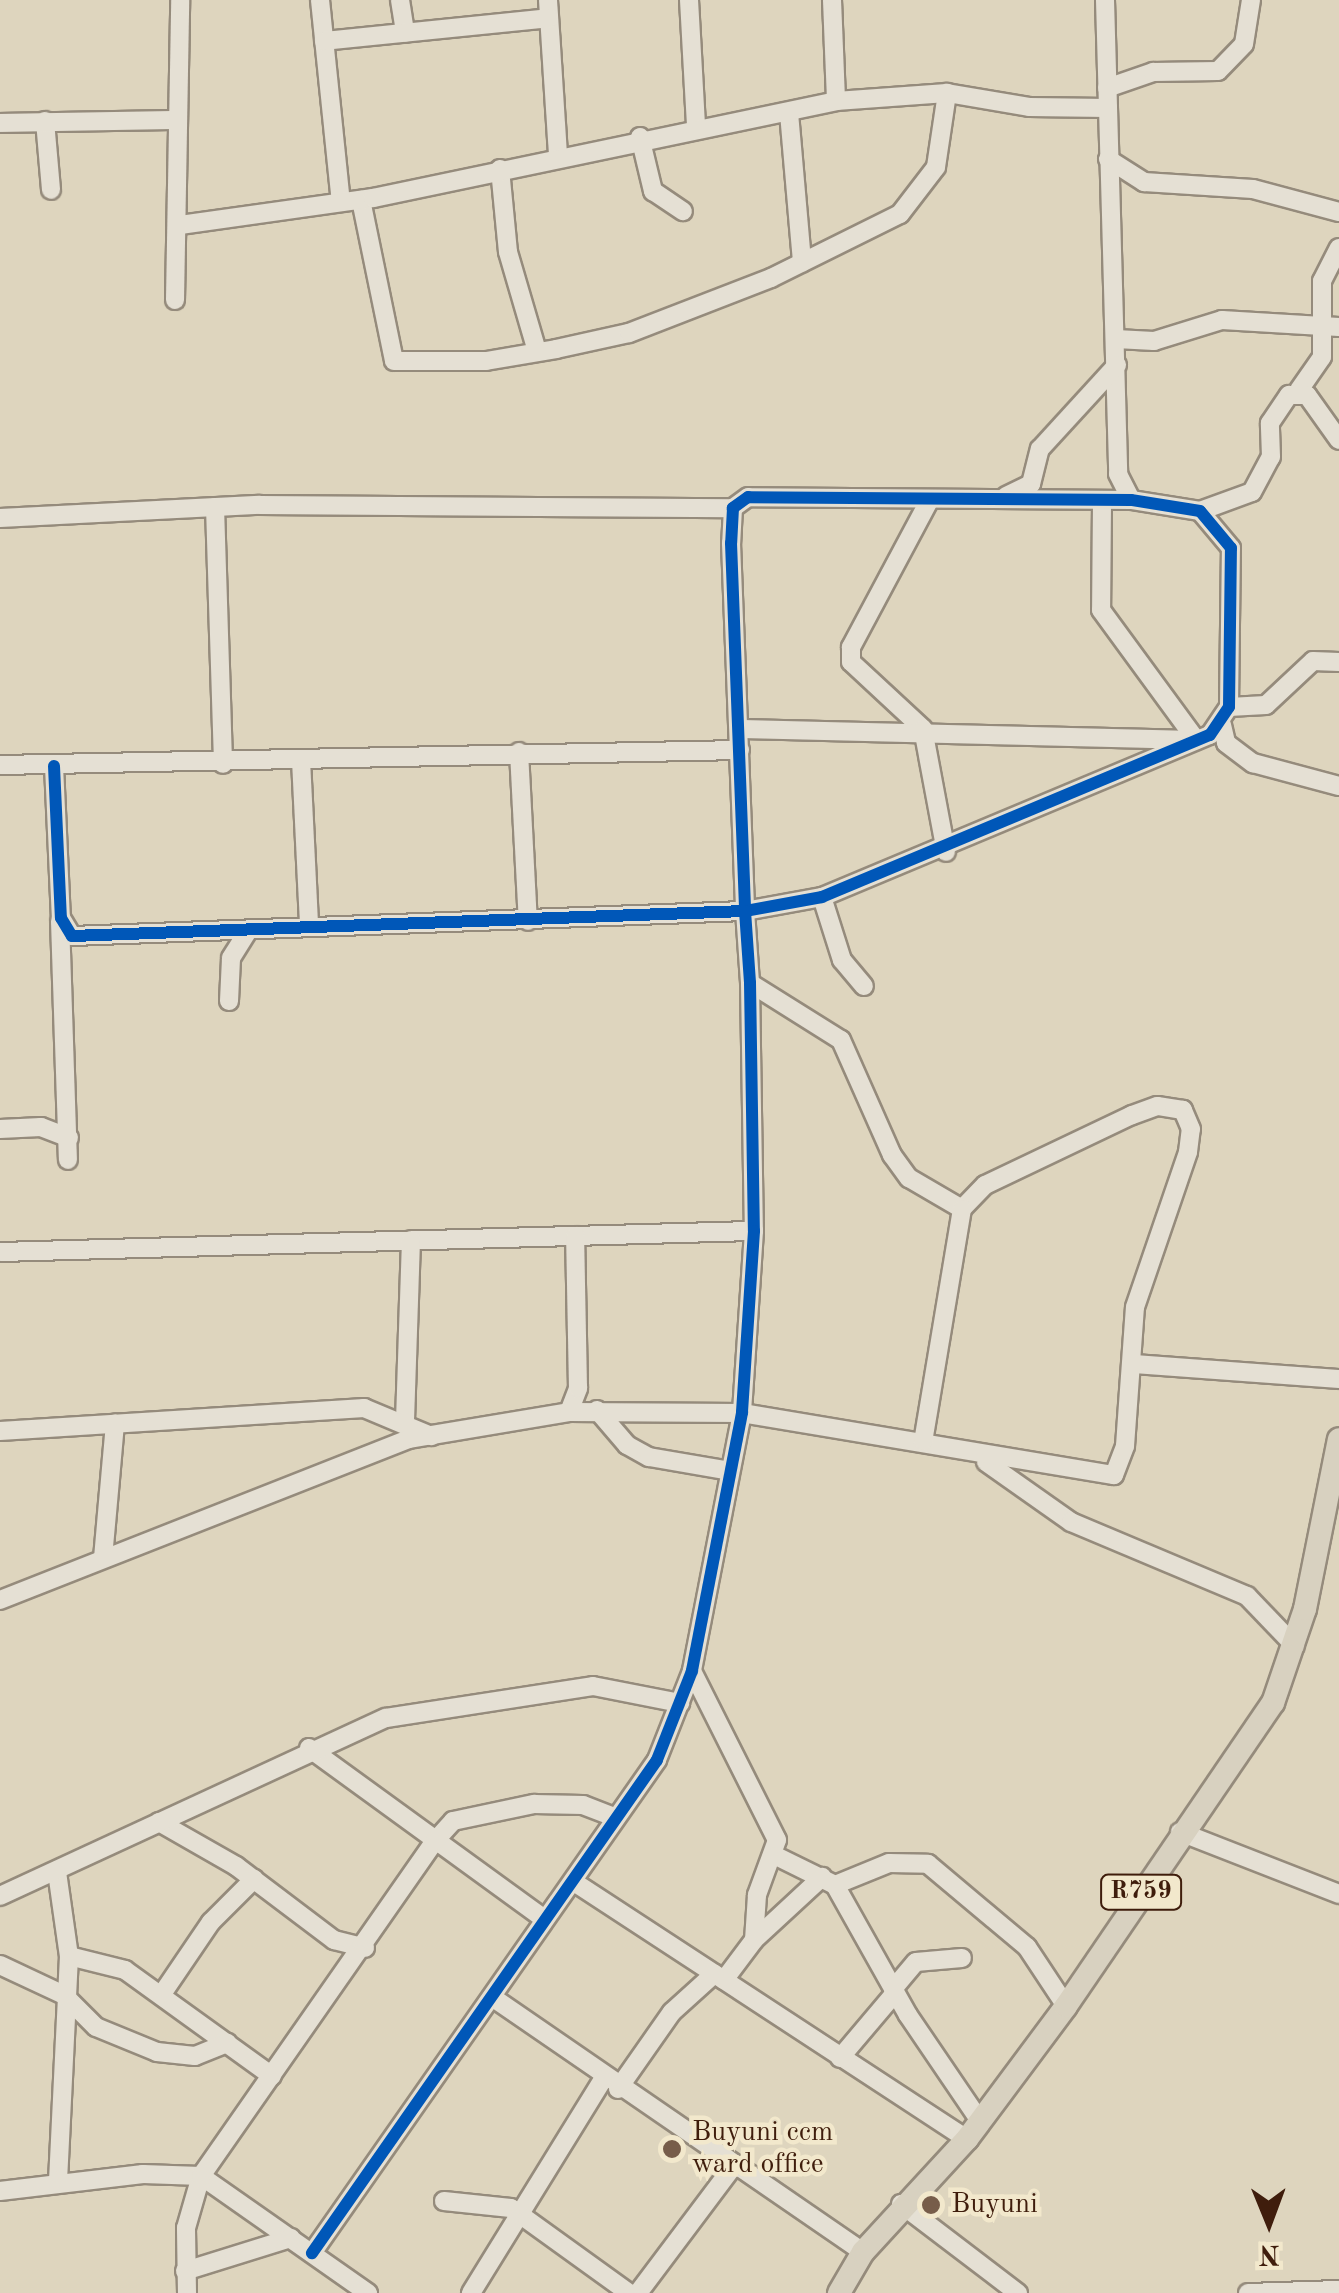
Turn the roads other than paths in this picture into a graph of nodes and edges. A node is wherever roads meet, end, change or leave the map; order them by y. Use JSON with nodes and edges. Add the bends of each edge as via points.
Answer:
{"nodes":[{"id":1,"x":180,"y":0,"type":"edge"},
{"id":2,"x":320,"y":0,"type":"edge"},
{"id":3,"x":400,"y":0,"type":"edge"},
{"id":4,"x":689,"y":0,"type":"edge"},
{"id":5,"x":832,"y":0,"type":"edge"},
{"id":6,"x":1105,"y":0,"type":"edge"},
{"id":7,"x":1252,"y":0,"type":"edge"},
{"id":8,"x":548,"y":9,"type":"edge"},
{"id":9,"x":404,"y":33,"type":"junction"},
{"id":10,"x":324,"y":41,"type":"junction"},
{"id":11,"x":1107,"y":88,"type":"junction"},
{"id":12,"x":947,"y":93,"type":"junction"},
{"id":13,"x":836,"y":101,"type":"junction"},
{"id":14,"x":1108,"y":108,"type":"junction"},
{"id":15,"x":789,"y":113,"type":"junction"},
{"id":16,"x":178,"y":120,"type":"junction"},
{"id":17,"x":45,"y":121,"type":"junction"},
{"id":18,"x":0,"y":123,"type":"edge"},
{"id":19,"x":696,"y":125,"type":"junction"},
{"id":20,"x":640,"y":137,"type":"junction"},
{"id":21,"x":558,"y":154,"type":"junction"},
{"id":22,"x":1108,"y":160,"type":"junction"},
{"id":23,"x":500,"y":169,"type":"junction"},
{"id":24,"x":51,"y":190,"type":"dead end"},
{"id":25,"x":361,"y":200,"type":"junction"},
{"id":26,"x":340,"y":202,"type":"junction"},
{"id":27,"x":682,"y":212,"type":"dead end"},
{"id":28,"x":1339,"y":212,"type":"edge"},
{"id":29,"x":180,"y":225,"type":"junction"},
{"id":30,"x":1339,"y":248,"type":"edge"},
{"id":31,"x":802,"y":262,"type":"junction"},
{"id":32,"x":174,"y":300,"type":"dead end"},
{"id":33,"x":1331,"y":325,"type":"edge"},
{"id":34,"x":1116,"y":339,"type":"junction"},
{"id":35,"x":538,"y":350,"type":"junction"},
{"id":36,"x":1117,"y":365,"type":"junction"},
{"id":37,"x":1300,"y":390,"type":"junction"},
{"id":38,"x":1339,"y":440,"type":"edge"},
{"id":39,"x":1000,"y":498,"type":"junction"},
{"id":40,"x":929,"y":500,"type":"junction"},
{"id":41,"x":1131,"y":500,"type":"junction"},
{"id":42,"x":1102,"y":504,"type":"junction"},
{"id":43,"x":214,"y":508,"type":"junction"},
{"id":44,"x":733,"y":508,"type":"junction"},
{"id":45,"x":1200,"y":511,"type":"junction"},
{"id":46,"x":0,"y":518,"type":"edge"},
{"id":47,"x":1339,"y":662,"type":"edge"},
{"id":48,"x":1229,"y":707,"type":"junction"},
{"id":49,"x":1222,"y":725,"type":"junction"},
{"id":50,"x":740,"y":729,"type":"junction"},
{"id":51,"x":923,"y":730,"type":"junction"},
{"id":52,"x":1196,"y":740,"type":"junction"},
{"id":53,"x":740,"y":750,"type":"junction"},
{"id":54,"x":519,"y":752,"type":"junction"},
{"id":55,"x":301,"y":760,"type":"junction"},
{"id":56,"x":223,"y":764,"type":"junction"},
{"id":57,"x":0,"y":766,"type":"edge"},
{"id":58,"x":54,"y":766,"type":"junction"},
{"id":59,"x":1339,"y":786,"type":"edge"},
{"id":60,"x":946,"y":852,"type":"junction"},
{"id":61,"x":822,"y":897,"type":"junction"},
{"id":62,"x":745,"y":911,"type":"junction"},
{"id":63,"x":61,"y":918,"type":"junction"},
{"id":64,"x":528,"y":921,"type":"junction"},
{"id":65,"x":309,"y":926,"type":"junction"},
{"id":66,"x":248,"y":931,"type":"junction"},
{"id":67,"x":750,"y":984,"type":"junction"},
{"id":68,"x":864,"y":986,"type":"dead end"},
{"id":69,"x":229,"y":1001,"type":"dead end"},
{"id":70,"x":0,"y":1129,"type":"edge"},
{"id":71,"x":69,"y":1138,"type":"junction"},
{"id":72,"x":68,"y":1160,"type":"dead end"},
{"id":73,"x":962,"y":1209,"type":"junction"},
{"id":74,"x":754,"y":1231,"type":"junction"},
{"id":75,"x":575,"y":1236,"type":"junction"},
{"id":76,"x":411,"y":1240,"type":"junction"},
{"id":77,"x":0,"y":1252,"type":"edge"},
{"id":78,"x":1133,"y":1364,"type":"junction"},
{"id":79,"x":1339,"y":1379,"type":"edge"},
{"id":80,"x":597,"y":1410,"type":"junction"},
{"id":81,"x":570,"y":1412,"type":"junction"},
{"id":82,"x":742,"y":1413,"type":"junction"},
{"id":83,"x":405,"y":1420,"type":"junction"},
{"id":84,"x":115,"y":1424,"type":"junction"},
{"id":85,"x":0,"y":1432,"type":"edge"},
{"id":86,"x":431,"y":1436,"type":"junction"},
{"id":87,"x":923,"y":1441,"type":"junction"},
{"id":88,"x":1338,"y":1451,"type":"edge"},
{"id":89,"x":977,"y":1456,"type":"junction"},
{"id":90,"x":730,"y":1472,"type":"junction"},
{"id":91,"x":103,"y":1558,"type":"junction"},
{"id":92,"x":0,"y":1600,"type":"edge"},
{"id":93,"x":1294,"y":1646,"type":"junction"},
{"id":94,"x":692,"y":1671,"type":"junction"},
{"id":95,"x":680,"y":1703,"type":"junction"},
{"id":96,"x":308,"y":1748,"type":"junction"},
{"id":97,"x":614,"y":1817,"type":"junction"},
{"id":98,"x":159,"y":1822,"type":"junction"},
{"id":99,"x":1180,"y":1832,"type":"junction"},
{"id":100,"x":435,"y":1841,"type":"junction"},
{"id":101,"x":776,"y":1856,"type":"junction"},
{"id":102,"x":57,"y":1872,"type":"junction"},
{"id":103,"x":254,"y":1879,"type":"junction"},
{"id":104,"x":829,"y":1881,"type":"junction"},
{"id":105,"x":574,"y":1882,"type":"junction"},
{"id":106,"x":1339,"y":1894,"type":"edge"},
{"id":107,"x":0,"y":1896,"type":"edge"},
{"id":108,"x":543,"y":1918,"type":"junction"},
{"id":109,"x":754,"y":1940,"type":"junction"},
{"id":110,"x":365,"y":1948,"type":"junction"},
{"id":111,"x":69,"y":1956,"type":"junction"},
{"id":112,"x":962,"y":1958,"type":"dead end"},
{"id":113,"x":0,"y":1965,"type":"edge"},
{"id":114,"x":719,"y":1977,"type":"junction"},
{"id":115,"x":894,"y":1991,"type":"junction"},
{"id":116,"x":162,"y":1994,"type":"junction"},
{"id":117,"x":64,"y":1995,"type":"junction"},
{"id":118,"x":492,"y":1997,"type":"junction"},
{"id":119,"x":1066,"y":2006,"type":"junction"},
{"id":120,"x":228,"y":2043,"type":"junction"},
{"id":121,"x":840,"y":2058,"type":"junction"},
{"id":122,"x":272,"y":2076,"type":"junction"},
{"id":123,"x":610,"y":2084,"type":"junction"},
{"id":124,"x":974,"y":2130,"type":"junction"},
{"id":125,"x":734,"y":2165,"type":"junction"},
{"id":126,"x":200,"y":2176,"type":"junction"},
{"id":127,"x":58,"y":2183,"type":"junction"},
{"id":128,"x":0,"y":2191,"type":"edge"},
{"id":129,"x":444,"y":2202,"type":"dead end"},
{"id":130,"x":901,"y":2204,"type":"junction"},
{"id":131,"x":522,"y":2219,"type":"junction"},
{"id":132,"x":291,"y":2238,"type":"junction"},
{"id":133,"x":863,"y":2252,"type":"junction"},
{"id":134,"x":312,"y":2253,"type":"junction"},
{"id":135,"x":185,"y":2271,"type":"junction"},
{"id":136,"x":1339,"y":2290,"type":"edge"},
{"id":137,"x":187,"y":2293,"type":"edge"},
{"id":138,"x":368,"y":2293,"type":"edge"},
{"id":139,"x":471,"y":2293,"type":"edge"},
{"id":140,"x":629,"y":2293,"type":"edge"},
{"id":141,"x":638,"y":2293,"type":"edge"},
{"id":142,"x":838,"y":2293,"type":"edge"},
{"id":143,"x":1018,"y":2293,"type":"edge"},
{"id":144,"x":1248,"y":2293,"type":"edge"}],
"edges":[{"from":1,"to":16,"type":"street"},
{"from":2,"to":10,"type":"street"},
{"from":3,"to":9,"type":"street"},
{"from":4,"to":19,"type":"street"},
{"from":5,"to":13,"type":"street"},
{"from":6,"to":11,"type":"street"},
{"from":7,"to":11,"type":"street","via":[[1244,44],[1218,70],[1153,72]]},
{"from":8,"to":9,"type":"street"},
{"from":8,"to":21,"type":"street"},
{"from":9,"to":10,"type":"street"},
{"from":10,"to":26,"type":"street"},
{"from":11,"to":14,"type":"street"},
{"from":12,"to":13,"type":"street"},
{"from":12,"to":14,"type":"street","via":[[1029,107]]},
{"from":12,"to":31,"type":"street","via":[[936,167],[920,198]]},
{"from":13,"to":15,"type":"street"},
{"from":14,"to":22,"type":"street"},
{"from":15,"to":19,"type":"street"},
{"from":15,"to":31,"type":"street"},
{"from":16,"to":17,"type":"street"},
{"from":16,"to":29,"type":"street"},
{"from":17,"to":18,"type":"street"},
{"from":17,"to":24,"type":"street"},
{"from":19,"to":20,"type":"street"},
{"from":20,"to":21,"type":"street"},
{"from":20,"to":27,"type":"street","via":[[653,192]]},
{"from":21,"to":23,"type":"street"},
{"from":22,"to":28,"type":"street","via":[[1144,182],[1253,189]]},
{"from":22,"to":34,"type":"street"},
{"from":23,"to":25,"type":"street"},
{"from":23,"to":35,"type":"street","via":[[508,252]]},
{"from":25,"to":26,"type":"street"},
{"from":25,"to":35,"type":"street","via":[[394,362],[486,361]]},
{"from":26,"to":29,"type":"street"},
{"from":29,"to":32,"type":"street"},
{"from":30,"to":33,"type":"street","via":[[1322,281]]},
{"from":31,"to":35,"type":"street","via":[[630,332]]},
{"from":33,"to":34,"type":"street","via":[[1222,320],[1154,341]]},
{"from":33,"to":37,"type":"street","via":[[1322,357]]},
{"from":34,"to":36,"type":"street"},
{"from":36,"to":39,"type":"street","via":[[1040,449],[1030,484]]},
{"from":36,"to":41,"type":"street","via":[[1118,474]]},
{"from":37,"to":38,"type":"street"},
{"from":37,"to":45,"type":"street","via":[[1270,423],[1271,457],[1252,492]]},
{"from":39,"to":40,"type":"street"},
{"from":39,"to":42,"type":"street"},
{"from":40,"to":44,"type":"street","via":[[748,498]]},
{"from":40,"to":51,"type":"street","via":[[851,647],[855,673]]},
{"from":41,"to":42,"type":"street"},
{"from":41,"to":45,"type":"street"},
{"from":42,"to":52,"type":"street","via":[[1101,610]]},
{"from":43,"to":44,"type":"street"},
{"from":43,"to":46,"type":"street"},
{"from":43,"to":56,"type":"street"},
{"from":44,"to":50,"type":"street"},
{"from":45,"to":48,"type":"street","via":[[1231,548]]},
{"from":47,"to":48,"type":"street","via":[[1313,661],[1266,705]]},
{"from":48,"to":49,"type":"street"},
{"from":49,"to":52,"type":"street"},
{"from":49,"to":59,"type":"street","via":[[1226,744],[1253,763]]},
{"from":50,"to":51,"type":"street"},
{"from":50,"to":53,"type":"street"},
{"from":51,"to":52,"type":"street"},
{"from":51,"to":60,"type":"street"},
{"from":52,"to":60,"type":"street"},
{"from":53,"to":54,"type":"street"},
{"from":53,"to":62,"type":"street"},
{"from":54,"to":55,"type":"street"},
{"from":54,"to":64,"type":"street"},
{"from":55,"to":56,"type":"street"},
{"from":55,"to":65,"type":"street"},
{"from":56,"to":58,"type":"street"},
{"from":57,"to":58,"type":"street"},
{"from":58,"to":63,"type":"street"},
{"from":60,"to":61,"type":"street"},
{"from":61,"to":62,"type":"street"},
{"from":61,"to":68,"type":"street","via":[[842,960]]},
{"from":62,"to":64,"type":"street"},
{"from":62,"to":67,"type":"street"},
{"from":63,"to":66,"type":"street","via":[[64,930],[86,938]]},
{"from":63,"to":71,"type":"street"},
{"from":64,"to":65,"type":"street"},
{"from":65,"to":66,"type":"street"},
{"from":66,"to":69,"type":"street","via":[[231,958]]},
{"from":67,"to":73,"type":"street","via":[[842,1040],[892,1155],[909,1178]]},
{"from":67,"to":74,"type":"street"},
{"from":70,"to":71,"type":"street","via":[[41,1127]]},
{"from":71,"to":72,"type":"street"},
{"from":73,"to":78,"type":"street","via":[[985,1185],[1132,1115],[1157,1106],[1183,1110],[1192,1129],[1188,1152],[1135,1306]]},
{"from":73,"to":87,"type":"street"},
{"from":74,"to":75,"type":"street"},
{"from":74,"to":82,"type":"street"},
{"from":75,"to":76,"type":"street"},
{"from":75,"to":81,"type":"street","via":[[578,1388]]},
{"from":76,"to":77,"type":"street"},
{"from":76,"to":83,"type":"street"},
{"from":78,"to":79,"type":"street"},
{"from":78,"to":89,"type":"street","via":[[1114,1476]]},
{"from":80,"to":81,"type":"street"},
{"from":80,"to":82,"type":"street"},
{"from":80,"to":90,"type":"street","via":[[626,1445],[649,1456]]},
{"from":81,"to":86,"type":"street"},
{"from":82,"to":87,"type":"street"},
{"from":82,"to":90,"type":"street"},
{"from":83,"to":84,"type":"street","via":[[338,1408]]},
{"from":83,"to":86,"type":"street"},
{"from":84,"to":85,"type":"street"},
{"from":84,"to":91,"type":"street"},
{"from":86,"to":91,"type":"street"},
{"from":87,"to":89,"type":"street"},
{"from":88,"to":93,"type":"main road","number":"R759"},
{"from":89,"to":93,"type":"street","via":[[1071,1522],[1247,1596]]},
{"from":90,"to":94,"type":"street"},
{"from":91,"to":92,"type":"street"},
{"from":93,"to":99,"type":"main road","number":"R759","via":[[1251,1740]]},
{"from":94,"to":95,"type":"street"},
{"from":94,"to":101,"type":"street","via":[[774,1825]]},
{"from":95,"to":96,"type":"street","via":[[593,1686],[524,1692],[386,1718]]},
{"from":95,"to":97,"type":"street","via":[[657,1760]]},
{"from":96,"to":98,"type":"street"},
{"from":96,"to":100,"type":"street"},
{"from":97,"to":100,"type":"street","via":[[583,1805],[534,1804],[454,1821]]},
{"from":97,"to":105,"type":"street"},
{"from":98,"to":102,"type":"street"},
{"from":98,"to":103,"type":"street"},
{"from":99,"to":106,"type":"street"},
{"from":99,"to":119,"type":"main road","number":"R759"},
{"from":100,"to":108,"type":"street"},
{"from":100,"to":110,"type":"street"},
{"from":101,"to":104,"type":"street"},
{"from":101,"to":109,"type":"street","via":[[757,1895]]},
{"from":102,"to":107,"type":"street"},
{"from":102,"to":111,"type":"street"},
{"from":103,"to":110,"type":"street","via":[[334,1940]]},
{"from":103,"to":116,"type":"street","via":[[211,1922]]},
{"from":104,"to":109,"type":"street"},
{"from":104,"to":115,"type":"street"},
{"from":104,"to":119,"type":"street","via":[[888,1863],[928,1864],[1028,1947]]},
{"from":105,"to":108,"type":"street"},
{"from":105,"to":114,"type":"street"},
{"from":108,"to":118,"type":"street"},
{"from":109,"to":114,"type":"street"},
{"from":110,"to":122,"type":"street"},
{"from":111,"to":116,"type":"street","via":[[110,1962]]},
{"from":111,"to":117,"type":"street"},
{"from":112,"to":115,"type":"street","via":[[916,1962]]},
{"from":113,"to":117,"type":"street"},
{"from":114,"to":121,"type":"street"},
{"from":114,"to":123,"type":"street","via":[[672,2012]]},
{"from":115,"to":121,"type":"street"},
{"from":115,"to":124,"type":"street"},
{"from":116,"to":120,"type":"street"},
{"from":117,"to":120,"type":"street","via":[[96,2027],[157,2052],[195,2056]]},
{"from":117,"to":127,"type":"street"},
{"from":118,"to":123,"type":"street"},
{"from":118,"to":134,"type":"street"},
{"from":119,"to":124,"type":"main road","number":"R759"},
{"from":120,"to":122,"type":"street"},
{"from":121,"to":124,"type":"street"},
{"from":122,"to":126,"type":"street"},
{"from":123,"to":125,"type":"street"},
{"from":123,"to":131,"type":"street"},
{"from":124,"to":130,"type":"main road","number":"R759"},
{"from":125,"to":133,"type":"street"},
{"from":125,"to":141,"type":"street"},
{"from":126,"to":127,"type":"street"},
{"from":126,"to":132,"type":"street"},
{"from":126,"to":135,"type":"street"},
{"from":127,"to":128,"type":"street"},
{"from":129,"to":131,"type":"street","via":[[511,2208]]},
{"from":130,"to":133,"type":"main road","number":"R759"},
{"from":130,"to":143,"type":"street"},
{"from":131,"to":139,"type":"street"},
{"from":131,"to":140,"type":"street"},
{"from":132,"to":134,"type":"street"},
{"from":132,"to":135,"type":"street"},
{"from":133,"to":142,"type":"main road","number":"R759"},
{"from":134,"to":138,"type":"street"},
{"from":135,"to":137,"type":"street"},
{"from":136,"to":144,"type":"street"}]}
